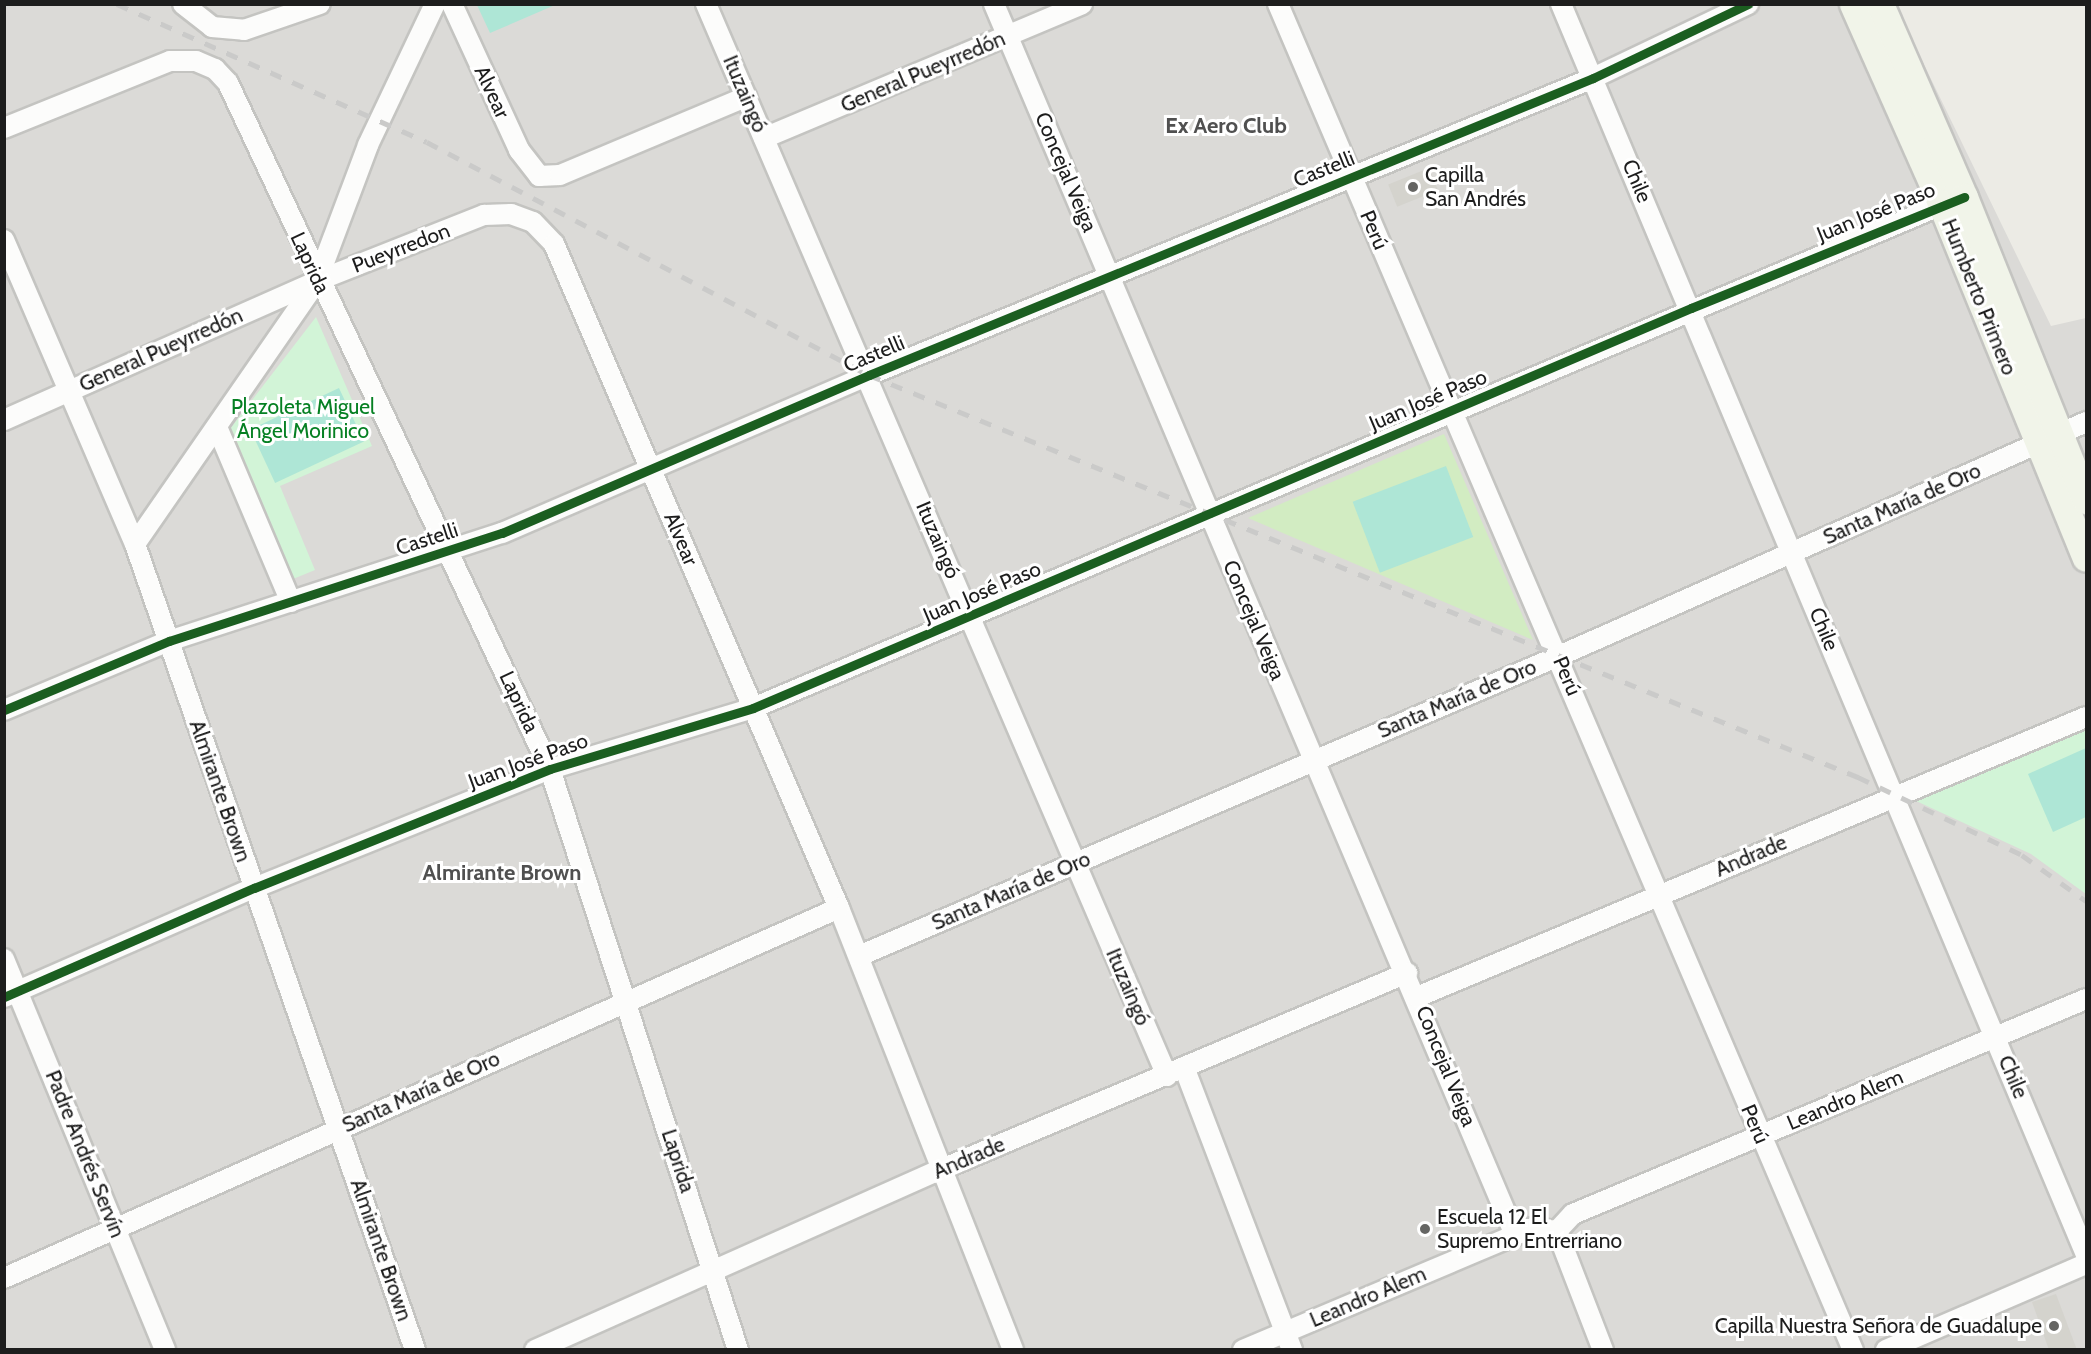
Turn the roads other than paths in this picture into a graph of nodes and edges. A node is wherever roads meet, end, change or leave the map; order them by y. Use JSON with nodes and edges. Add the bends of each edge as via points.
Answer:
{"nodes":[{"id":1,"x":183,"y":4,"type":"edge"},
{"id":2,"x":320,"y":4,"type":"edge"},
{"id":3,"x":435,"y":4,"type":"edge"},
{"id":4,"x":452,"y":4,"type":"edge"},
{"id":5,"x":706,"y":4,"type":"edge"},
{"id":6,"x":994,"y":4,"type":"edge"},
{"id":7,"x":1082,"y":4,"type":"edge"},
{"id":8,"x":1278,"y":4,"type":"edge"},
{"id":9,"x":1561,"y":4,"type":"edge"},
{"id":10,"x":1748,"y":4,"type":"edge"},
{"id":11,"x":1852,"y":4,"type":"edge"},
{"id":12,"x":1880,"y":4,"type":"edge"},
{"id":13,"x":1007,"y":37,"type":"junction"},
{"id":14,"x":1593,"y":78,"type":"junction"},
{"id":15,"x":746,"y":97,"type":"junction"},
{"id":16,"x":4,"y":128,"type":"edge"},
{"id":17,"x":764,"y":138,"type":"junction"},
{"id":18,"x":1351,"y":177,"type":"junction"},
{"id":19,"x":1953,"y":200,"type":"junction"},
{"id":20,"x":484,"y":216,"type":"joint"},
{"id":21,"x":4,"y":240,"type":"edge"},
{"id":22,"x":1111,"y":277,"type":"junction"},
{"id":23,"x":317,"y":281,"type":"junction"},
{"id":24,"x":1691,"y":308,"type":"junction"},
{"id":25,"x":869,"y":375,"type":"junction"},
{"id":26,"x":72,"y":390,"type":"junction"},
{"id":27,"x":1451,"y":409,"type":"junction"},
{"id":28,"x":4,"y":420,"type":"edge"},
{"id":29,"x":2086,"y":422,"type":"edge"},
{"id":30,"x":217,"y":427,"type":"junction"},
{"id":31,"x":2050,"y":439,"type":"junction"},
{"id":32,"x":651,"y":469,"type":"junction"},
{"id":33,"x":2086,"y":500,"type":"edge"},
{"id":34,"x":1209,"y":515,"type":"junction"},
{"id":35,"x":135,"y":544,"type":"junction"},
{"id":36,"x":449,"y":551,"type":"junction"},
{"id":37,"x":1791,"y":553,"type":"junction"},
{"id":38,"x":2086,"y":558,"type":"edge"},
{"id":39,"x":291,"y":602,"type":"junction"},
{"id":40,"x":970,"y":617,"type":"junction"},
{"id":41,"x":169,"y":641,"type":"junction"},
{"id":42,"x":1559,"y":656,"type":"junction"},
{"id":43,"x":753,"y":708,"type":"junction"},
{"id":44,"x":4,"y":710,"type":"edge"},
{"id":45,"x":2086,"y":717,"type":"edge"},
{"id":46,"x":1315,"y":760,"type":"junction"},
{"id":47,"x":550,"y":769,"type":"junction"},
{"id":48,"x":1895,"y":794,"type":"junction"},
{"id":49,"x":1075,"y":863,"type":"junction"},
{"id":50,"x":254,"y":888,"type":"junction"},
{"id":51,"x":1658,"y":895,"type":"junction"},
{"id":52,"x":838,"y":908,"type":"junction"},
{"id":53,"x":859,"y":956,"type":"junction"},
{"id":54,"x":4,"y":959,"type":"edge"},
{"id":55,"x":1407,"y":973,"type":"junction"},
{"id":56,"x":11,"y":994,"type":"edge"},
{"id":57,"x":1417,"y":997,"type":"junction"},
{"id":58,"x":625,"y":999,"type":"junction"},
{"id":59,"x":2086,"y":999,"type":"edge"},
{"id":60,"x":1996,"y":1037,"type":"junction"},
{"id":61,"x":1175,"y":1072,"type":"junction"},
{"id":62,"x":340,"y":1128,"type":"junction"},
{"id":63,"x":1760,"y":1136,"type":"junction"},
{"id":64,"x":942,"y":1169,"type":"junction"},
{"id":65,"x":115,"y":1228,"type":"junction"},
{"id":66,"x":1557,"y":1231,"type":"junction"},
{"id":67,"x":1515,"y":1235,"type":"junction"},
{"id":68,"x":2086,"y":1254,"type":"edge"},
{"id":69,"x":2086,"y":1264,"type":"edge"},
{"id":70,"x":714,"y":1272,"type":"junction"},
{"id":71,"x":4,"y":1278,"type":"edge"},
{"id":72,"x":1289,"y":1341,"type":"edge"},
{"id":73,"x":165,"y":1350,"type":"edge"},
{"id":74,"x":414,"y":1350,"type":"edge"},
{"id":75,"x":535,"y":1350,"type":"edge"},
{"id":76,"x":738,"y":1350,"type":"edge"},
{"id":77,"x":1013,"y":1350,"type":"edge"},
{"id":78,"x":1243,"y":1350,"type":"edge"},
{"id":79,"x":1602,"y":1350,"type":"edge"},
{"id":80,"x":1853,"y":1350,"type":"edge"},
{"id":81,"x":1886,"y":1350,"type":"edge"}],
"edges":[{"from":1,"to":2,"type":"street","via":[[212,27],[244,30]]},
{"from":3,"to":23,"type":"street","via":[[368,145]]},
{"from":4,"to":15,"type":"street","name":"Alvear","via":[[519,150],[540,176],[560,175]]},
{"from":5,"to":15,"type":"street","name":"Ituzaingó"},
{"from":6,"to":13,"type":"street","name":"Concejal Veiga"},
{"from":7,"to":13,"type":"street","name":"General Pueyrredón"},
{"from":8,"to":18,"type":"street","name":"Perú"},
{"from":9,"to":14,"type":"street","name":"Chile"},
{"from":10,"to":14,"type":"street","name":"Castelli"},
{"from":11,"to":19,"type":"street","name":"Humberto Primero"},
{"from":12,"to":19,"type":"street","name":"Humberto Primero"},
{"from":13,"to":17,"type":"street","name":"General Pueyrredón"},
{"from":13,"to":22,"type":"street","name":"Concejal Veiga"},
{"from":14,"to":18,"type":"street","name":"Castelli"},
{"from":14,"to":24,"type":"street","name":"Chile"},
{"from":15,"to":17,"type":"street","name":"Ituzaingó"},
{"from":16,"to":23,"type":"street","name":"Laprida","via":[[170,61],[196,62],[215,69],[228,83]]},
{"from":17,"to":25,"type":"street","name":"Ituzaingó"},
{"from":18,"to":22,"type":"street","name":"Castelli"},
{"from":18,"to":27,"type":"street","name":"Perú"},
{"from":19,"to":24,"type":"street","name":"Juan José Paso"},
{"from":19,"to":31,"type":"street","name":"Humberto Primero"},
{"from":20,"to":23,"type":"street","name":"Pueyrredon"},
{"from":20,"to":32,"type":"street","name":"Alvear","via":[[511,214],[533,222],[554,244]]},
{"from":21,"to":26,"type":"street","name":"Almirante Brown"},
{"from":22,"to":25,"type":"street","name":"Castelli"},
{"from":22,"to":34,"type":"street","name":"Concejal Veiga"},
{"from":23,"to":26,"type":"street","name":"General Pueyrredón"},
{"from":23,"to":30,"type":"street"},
{"from":23,"to":36,"type":"street","name":"Laprida"},
{"from":24,"to":27,"type":"street","name":"Juan José Paso"},
{"from":24,"to":37,"type":"street","name":"Chile"},
{"from":25,"to":32,"type":"street","name":"Castelli"},
{"from":25,"to":40,"type":"street","name":"Ituzaingó"},
{"from":26,"to":28,"type":"street","name":"General Pueyrredón"},
{"from":26,"to":35,"type":"street","name":"Almirante Brown"},
{"from":27,"to":34,"type":"street","name":"Juan José Paso"},
{"from":27,"to":42,"type":"street","name":"Perú"},
{"from":29,"to":31,"type":"street","name":"Santa María de Oro"},
{"from":30,"to":35,"type":"street"},
{"from":30,"to":39,"type":"street"},
{"from":31,"to":33,"type":"street","name":"Humberto Primero"},
{"from":31,"to":37,"type":"street","name":"Santa María de Oro"},
{"from":31,"to":38,"type":"street","name":"Humberto Primero"},
{"from":32,"to":36,"type":"street","name":"Castelli"},
{"from":32,"to":43,"type":"street","name":"Alvear"},
{"from":34,"to":40,"type":"street","name":"Juan José Paso"},
{"from":34,"to":46,"type":"street","name":"Concejal Veiga"},
{"from":35,"to":41,"type":"street","name":"Almirante Brown"},
{"from":36,"to":39,"type":"street","name":"Castelli"},
{"from":36,"to":47,"type":"street","name":"Laprida"},
{"from":37,"to":42,"type":"street","name":"Santa María de Oro"},
{"from":37,"to":48,"type":"street","name":"Chile"},
{"from":39,"to":41,"type":"street","name":"Castelli"},
{"from":40,"to":43,"type":"street","name":"Juan José Paso"},
{"from":40,"to":49,"type":"street","name":"Ituzaingó"},
{"from":41,"to":44,"type":"street","name":"Castelli"},
{"from":41,"to":50,"type":"street","name":"Almirante Brown"},
{"from":42,"to":46,"type":"street","name":"Santa María de Oro"},
{"from":42,"to":51,"type":"street","name":"Perú"},
{"from":43,"to":47,"type":"street","name":"Juan José Paso"},
{"from":43,"to":52,"type":"street","name":"Alvear"},
{"from":45,"to":48,"type":"street","name":"Andrade"},
{"from":46,"to":49,"type":"street","name":"Santa María de Oro"},
{"from":46,"to":55,"type":"street","name":"Concejal Veiga"},
{"from":47,"to":50,"type":"street","name":"Juan José Paso"},
{"from":47,"to":58,"type":"street","name":"Laprida"},
{"from":48,"to":51,"type":"street","name":"Andrade"},
{"from":48,"to":60,"type":"street","name":"Chile"},
{"from":49,"to":53,"type":"street","name":"Santa María de Oro"},
{"from":49,"to":61,"type":"street","name":"Ituzaingó"},
{"from":50,"to":56,"type":"street","name":"Juan José Paso"},
{"from":50,"to":62,"type":"street","name":"Almirante Brown"},
{"from":51,"to":57,"type":"street","name":"Andrade"},
{"from":51,"to":63,"type":"street","name":"Perú"},
{"from":52,"to":53,"type":"street","name":"Alvear"},
{"from":52,"to":58,"type":"street","name":"Santa María de Oro"},
{"from":53,"to":64,"type":"street","name":"Alvear"},
{"from":54,"to":56,"type":"street","name":"Padre Andrés Servín"},
{"from":55,"to":57,"type":"street","name":"Concejal Veiga"},
{"from":55,"to":61,"type":"street","name":"Andrade"},
{"from":56,"to":65,"type":"street","name":"Padre Andrés Servín"},
{"from":57,"to":67,"type":"street","name":"Concejal Veiga"},
{"from":58,"to":62,"type":"street","name":"Santa María de Oro"},
{"from":58,"to":70,"type":"street","name":"Laprida"},
{"from":59,"to":60,"type":"street","name":"Leandro Alem"},
{"from":60,"to":63,"type":"street","name":"Leandro Alem"},
{"from":60,"to":68,"type":"street","name":"Chile"},
{"from":61,"to":64,"type":"street","name":"Andrade"},
{"from":61,"to":72,"type":"street","name":"Ituzaingó"},
{"from":62,"to":65,"type":"street","name":"Santa María de Oro"},
{"from":62,"to":74,"type":"street","name":"Almirante Brown"},
{"from":63,"to":66,"type":"street","name":"Leandro Alem","via":[[1573,1214]]},
{"from":63,"to":80,"type":"street","name":"Perú"},
{"from":64,"to":70,"type":"street","name":"Andrade"},
{"from":64,"to":77,"type":"street","name":"Alvear"},
{"from":65,"to":71,"type":"street","name":"Santa María de Oro"},
{"from":65,"to":73,"type":"street","name":"Padre Andrés Servín"},
{"from":66,"to":67,"type":"street","name":"Leandro Alem","via":[[1533,1228]]},
{"from":66,"to":79,"type":"street"},
{"from":67,"to":72,"type":"street","name":"Leandro Alem"},
{"from":69,"to":81,"type":"street"},
{"from":70,"to":75,"type":"street","name":"Andrade"},
{"from":70,"to":76,"type":"street","name":"Laprida"},
{"from":72,"to":78,"type":"street","name":"Leandro Alem"}]}
